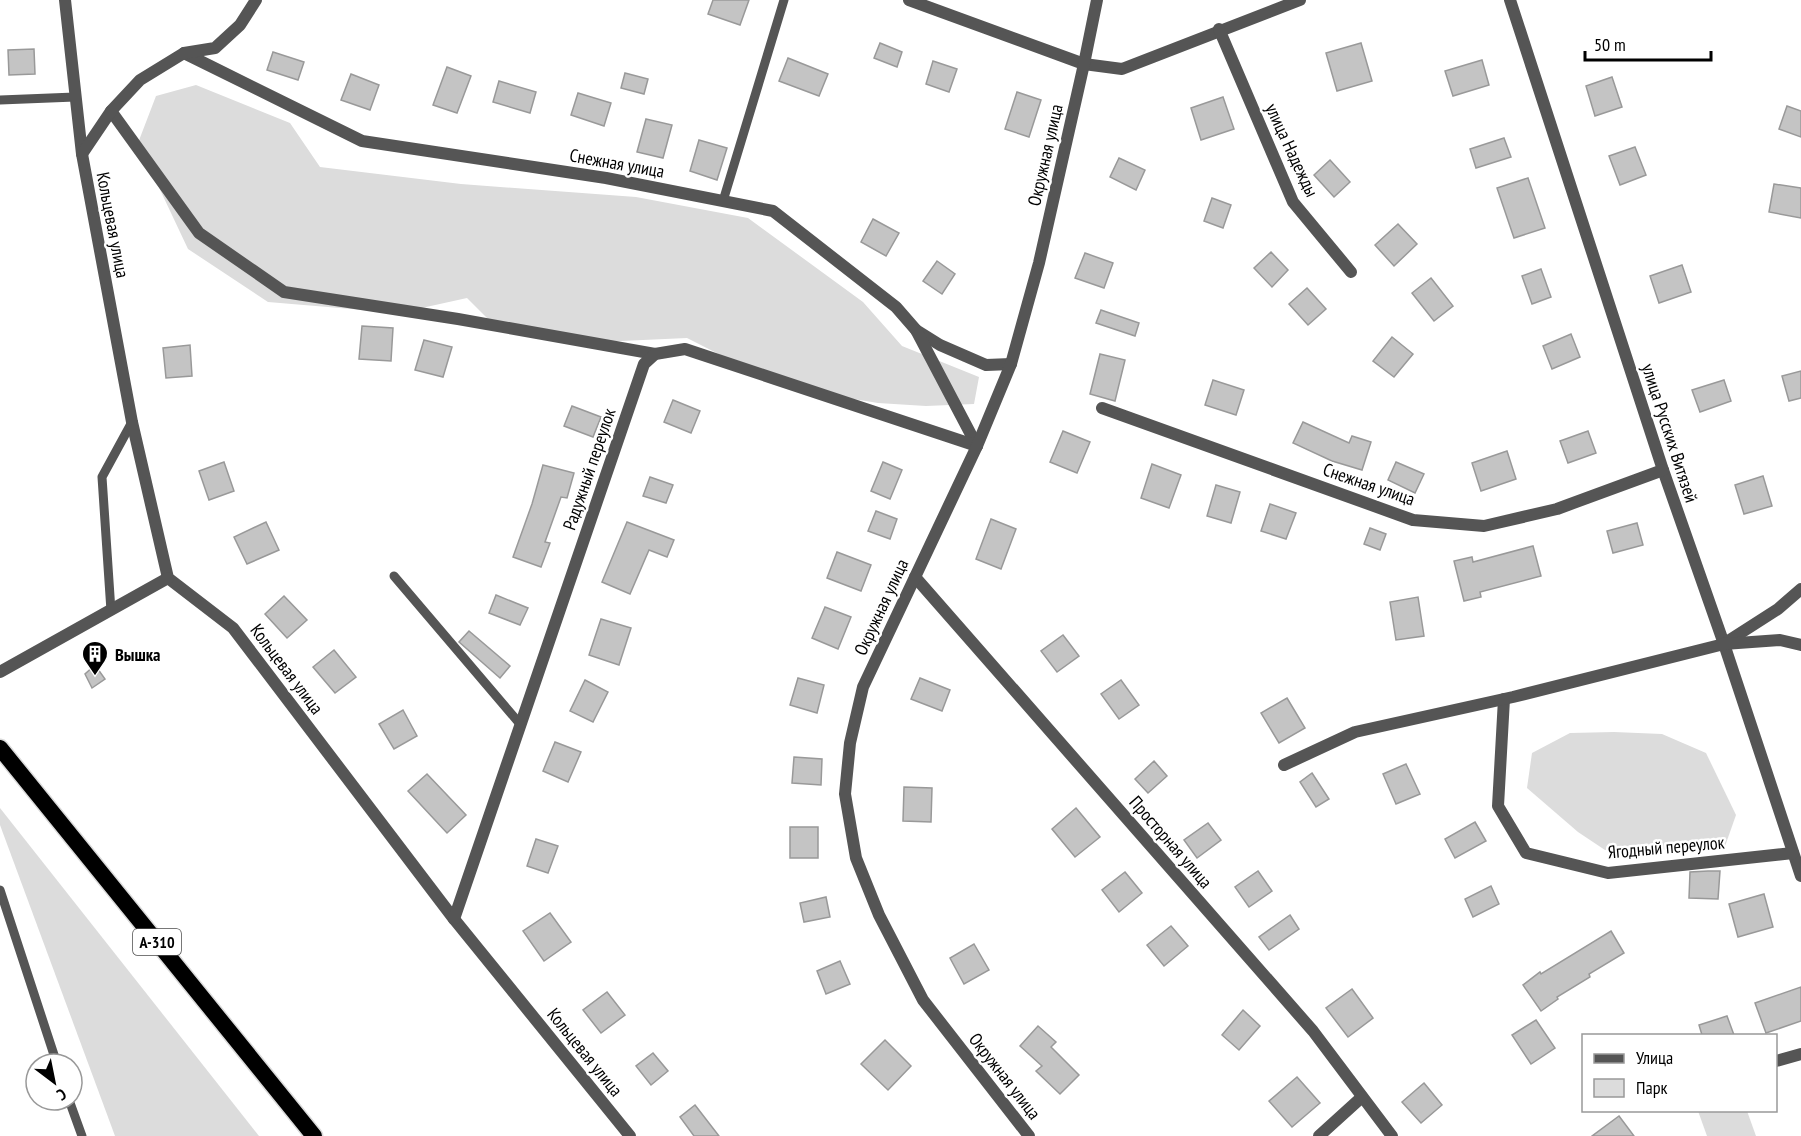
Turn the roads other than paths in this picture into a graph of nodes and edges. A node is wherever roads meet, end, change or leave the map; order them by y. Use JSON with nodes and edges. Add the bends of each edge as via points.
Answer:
{"nodes":[{"id":1,"x":65,"y":0,"type":"edge"},
{"id":2,"x":256,"y":0,"type":"edge"},
{"id":3,"x":784,"y":0,"type":"edge"},
{"id":4,"x":909,"y":0,"type":"edge"},
{"id":5,"x":1096,"y":0,"type":"edge"},
{"id":6,"x":1300,"y":0,"type":"edge"},
{"id":7,"x":1510,"y":0,"type":"edge"},
{"id":8,"x":1219,"y":29,"type":"junction"},
{"id":9,"x":184,"y":53,"type":"junction"},
{"id":10,"x":1084,"y":64,"type":"junction"},
{"id":11,"x":75,"y":97,"type":"junction"},
{"id":12,"x":0,"y":100,"type":"edge"},
{"id":13,"x":111,"y":111,"type":"junction"},
{"id":14,"x":81,"y":154,"type":"junction"},
{"id":15,"x":723,"y":201,"type":"junction"},
{"id":16,"x":1352,"y":273,"type":"dead end"},
{"id":17,"x":916,"y":330,"type":"junction"},
{"id":18,"x":655,"y":354,"type":"junction"},
{"id":19,"x":1011,"y":364,"type":"junction"},
{"id":20,"x":1102,"y":408,"type":"dead end"},
{"id":21,"x":132,"y":422,"type":"junction"},
{"id":22,"x":977,"y":446,"type":"junction"},
{"id":23,"x":1663,"y":470,"type":"junction"},
{"id":24,"x":394,"y":576,"type":"dead end"},
{"id":25,"x":915,"y":577,"type":"junction"},
{"id":26,"x":168,"y":578,"type":"junction"},
{"id":27,"x":1801,"y":590,"type":"edge"},
{"id":28,"x":111,"y":611,"type":"junction"},
{"id":29,"x":1724,"y":644,"type":"junction"},
{"id":30,"x":1801,"y":645,"type":"edge"},
{"id":31,"x":0,"y":672,"type":"edge"},
{"id":32,"x":1504,"y":699,"type":"junction"},
{"id":33,"x":520,"y":724,"type":"junction"},
{"id":34,"x":0,"y":748,"type":"edge"},
{"id":35,"x":1284,"y":765,"type":"dead end"},
{"id":36,"x":1793,"y":853,"type":"junction"},
{"id":37,"x":1801,"y":876,"type":"edge"},
{"id":38,"x":0,"y":890,"type":"edge"},
{"id":39,"x":454,"y":919,"type":"junction"},
{"id":40,"x":53,"y":1052,"type":"edge"},
{"id":41,"x":1801,"y":1053,"type":"edge"},
{"id":42,"x":1777,"y":1061,"type":"edge"},
{"id":43,"x":1362,"y":1097,"type":"junction"},
{"id":44,"x":73,"y":1112,"type":"edge"},
{"id":45,"x":82,"y":1136,"type":"edge"},
{"id":46,"x":314,"y":1136,"type":"edge"},
{"id":47,"x":630,"y":1136,"type":"edge"},
{"id":48,"x":1029,"y":1136,"type":"edge"},
{"id":49,"x":1319,"y":1136,"type":"edge"},
{"id":50,"x":1392,"y":1136,"type":"edge"}],
"edges":[{"from":1,"to":11,"type":"street","name":"Кольцевая улица"},
{"from":2,"to":9,"type":"street","name":"Кольцевая улица","via":[[240,24],[215,48]]},
{"from":3,"to":15,"type":"lane"},
{"from":4,"to":10,"type":"street"},
{"from":5,"to":10,"type":"street"},
{"from":6,"to":8,"type":"street"},
{"from":7,"to":23,"type":"street","name":"улица Русских Витязей"},
{"from":8,"to":10,"type":"street","via":[[1122,69]]},
{"from":8,"to":16,"type":"street","name":"улица Надежды","via":[[1293,202]]},
{"from":9,"to":13,"type":"street","name":"Кольцевая улица","via":[[140,80]]},
{"from":9,"to":15,"type":"street","name":"Снежная улица","via":[[362,141],[606,178]]},
{"from":10,"to":19,"type":"street","name":"Окружная улица","via":[[1039,262]]},
{"from":11,"to":12,"type":"lane"},
{"from":11,"to":14,"type":"street","name":"Кольцевая улица"},
{"from":13,"to":14,"type":"street","name":"Кольцевая улица"},
{"from":13,"to":18,"type":"street","via":[[199,233],[284,292]]},
{"from":14,"to":21,"type":"street","name":"Кольцевая улица"},
{"from":15,"to":17,"type":"street","name":"Снежная улица","via":[[773,210],[896,308]]},
{"from":17,"to":19,"type":"street","name":"Снежная улица","via":[[986,365]]},
{"from":17,"to":22,"type":"street"},
{"from":18,"to":22,"type":"street","via":[[685,349]]},
{"from":18,"to":33,"type":"street","name":"Радужный переулок","via":[[644,364]]},
{"from":19,"to":22,"type":"street","name":"Окружная улица"},
{"from":20,"to":23,"type":"street","name":"Снежная улица","via":[[1413,520],[1484,526],[1557,508]]},
{"from":21,"to":26,"type":"street","name":"Кольцевая улица"},
{"from":21,"to":28,"type":"lane","via":[[102,477]]},
{"from":22,"to":25,"type":"street","name":"Окружная улица"},
{"from":23,"to":29,"type":"street","name":"улица Русских Витязей"},
{"from":24,"to":33,"type":"lane"},
{"from":25,"to":43,"type":"street","name":"Просторная улица","via":[[1313,1031]]},
{"from":25,"to":48,"type":"street","name":"Окружная улица","via":[[864,687],[850,743],[846,795],[856,858],[879,915],[923,1000]]},
{"from":26,"to":28,"type":"street"},
{"from":26,"to":39,"type":"street","name":"Кольцевая улица","via":[[233,628]]},
{"from":27,"to":29,"type":"street"},
{"from":28,"to":31,"type":"street"},
{"from":29,"to":30,"type":"street","via":[[1780,640]]},
{"from":29,"to":32,"type":"street"},
{"from":29,"to":36,"type":"street","name":"улица Русских Витязей"},
{"from":32,"to":35,"type":"street","via":[[1356,732]]},
{"from":32,"to":36,"type":"street","name":"Ягодный переулок","via":[[1498,806],[1526,853],[1608,873]]},
{"from":33,"to":39,"type":"street","name":"Радужный переулок"},
{"from":34,"to":46,"type":"highway","number":"А-310"},
{"from":36,"to":37,"type":"street","name":"улица Русских Витязей"},
{"from":38,"to":40,"type":"lane"},
{"from":39,"to":47,"type":"street","name":"Кольцевая улица"},
{"from":41,"to":42,"type":"street"},
{"from":43,"to":49,"type":"street"},
{"from":43,"to":50,"type":"street","name":"Просторная улица"},
{"from":44,"to":45,"type":"lane"}]}
